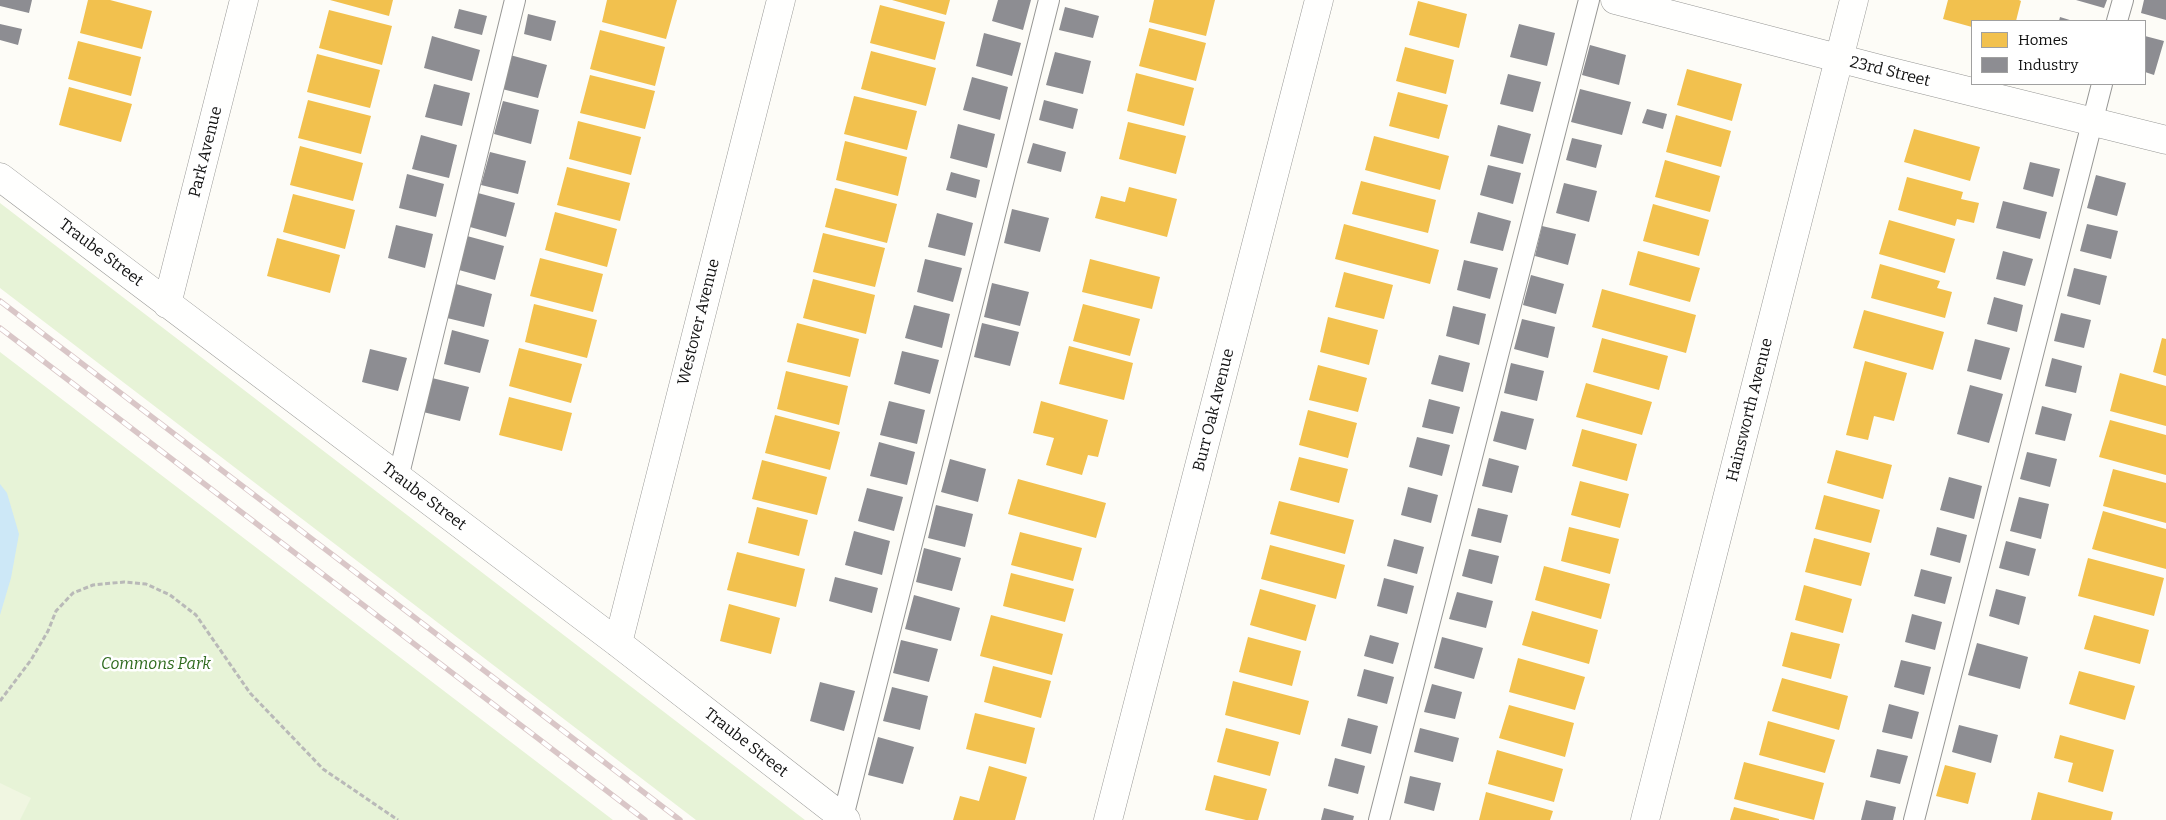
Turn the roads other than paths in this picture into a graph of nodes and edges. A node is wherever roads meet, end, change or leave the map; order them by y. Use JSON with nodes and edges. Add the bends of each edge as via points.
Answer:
{"nodes":[{"id":1,"x":244,"y":0,"type":"edge"},
{"id":2,"x":515,"y":0,"type":"edge"},
{"id":3,"x":781,"y":0,"type":"edge"},
{"id":4,"x":1050,"y":0,"type":"edge"},
{"id":5,"x":1319,"y":0,"type":"edge"},
{"id":6,"x":1589,"y":0,"type":"edge"},
{"id":7,"x":1615,"y":0,"type":"edge"},
{"id":8,"x":1854,"y":0,"type":"edge"},
{"id":9,"x":2123,"y":0,"type":"edge"},
{"id":10,"x":2118,"y":20,"type":"edge"},
{"id":11,"x":1839,"y":59,"type":"junction"},
{"id":12,"x":2102,"y":85,"type":"edge"},
{"id":13,"x":2092,"y":122,"type":"junction"},
{"id":14,"x":2166,"y":140,"type":"edge"},
{"id":15,"x":0,"y":177,"type":"edge"},
{"id":16,"x":167,"y":304,"type":"junction"},
{"id":17,"x":398,"y":478,"type":"junction"},
{"id":18,"x":618,"y":643,"type":"junction"},
{"id":19,"x":844,"y":819,"type":"edge"},
{"id":20,"x":1108,"y":820,"type":"edge"},
{"id":21,"x":1379,"y":820,"type":"edge"},
{"id":22,"x":1645,"y":820,"type":"edge"},
{"id":23,"x":1914,"y":820,"type":"edge"}],
"edges":[{"from":1,"to":16,"type":"street","name":"Park Avenue"},
{"from":2,"to":17,"type":"lane"},
{"from":3,"to":18,"type":"street","name":"Westover Avenue"},
{"from":4,"to":19,"type":"lane"},
{"from":5,"to":20,"type":"street","name":"Burr Oak Avenue"},
{"from":6,"to":21,"type":"lane"},
{"from":7,"to":11,"type":"street","name":"23rd Street"},
{"from":8,"to":11,"type":"street","name":"Hainsworth Avenue"},
{"from":9,"to":10,"type":"lane"},
{"from":11,"to":13,"type":"street","name":"23rd Street"},
{"from":11,"to":22,"type":"street","name":"Hainsworth Avenue"},
{"from":12,"to":13,"type":"lane"},
{"from":13,"to":14,"type":"street","name":"23rd Street"},
{"from":13,"to":23,"type":"lane"},
{"from":15,"to":16,"type":"street","name":"Traube Street"},
{"from":16,"to":17,"type":"street","name":"Traube Street"},
{"from":17,"to":18,"type":"street","name":"Traube Street"},
{"from":18,"to":19,"type":"street","name":"Traube Street"}]}
